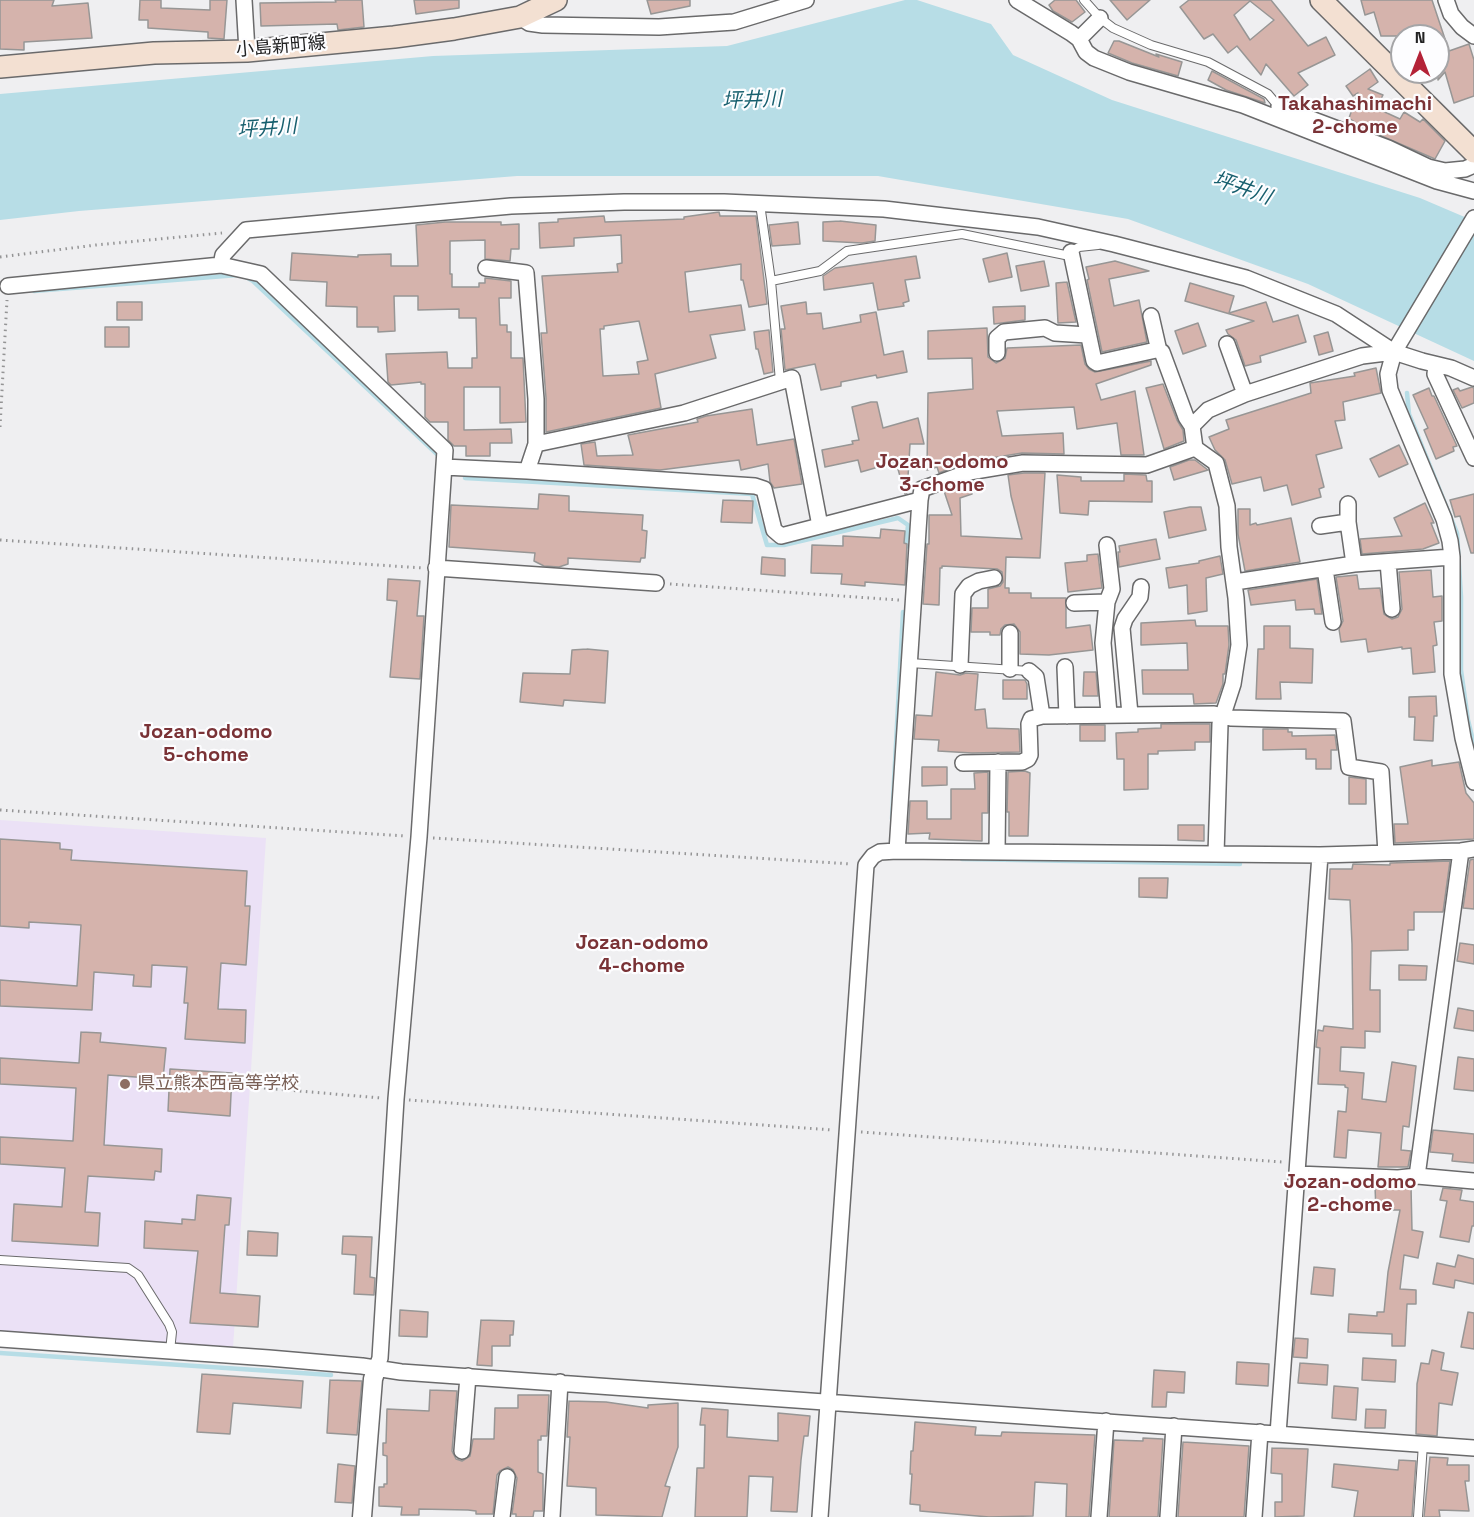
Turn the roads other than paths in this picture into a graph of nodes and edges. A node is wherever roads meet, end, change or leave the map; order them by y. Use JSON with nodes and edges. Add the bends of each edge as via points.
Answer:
{"nodes":[{"id":1,"x":244,"y":0,"type":"edge"},
{"id":2,"x":556,"y":0,"type":"edge"},
{"id":3,"x":806,"y":0,"type":"edge"},
{"id":4,"x":1017,"y":0,"type":"edge"},
{"id":5,"x":1084,"y":0,"type":"edge"},
{"id":6,"x":1321,"y":0,"type":"edge"},
{"id":7,"x":1446,"y":0,"type":"edge"},
{"id":8,"x":778,"y":5,"type":"edge"},
{"id":9,"x":520,"y":17,"type":"junction"},
{"id":10,"x":1100,"y":18,"type":"junction"},
{"id":11,"x":1474,"y":36,"type":"edge"},
{"id":12,"x":1079,"y":39,"type":"junction"},
{"id":13,"x":247,"y":51,"type":"junction"},
{"id":14,"x":0,"y":67,"type":"edge"},
{"id":15,"x":1279,"y":107,"type":"joint"},
{"id":16,"x":1362,"y":145,"type":"junction"},
{"id":17,"x":1474,"y":152,"type":"edge"},
{"id":18,"x":1474,"y":165,"type":"edge"},
{"id":19,"x":1474,"y":191,"type":"edge"},
{"id":20,"x":760,"y":204,"type":"junction"},
{"id":21,"x":1474,"y":218,"type":"edge"},
{"id":22,"x":1114,"y":244,"type":"junction"},
{"id":23,"x":1071,"y":252,"type":"junction"},
{"id":24,"x":221,"y":265,"type":"junction"},
{"id":25,"x":486,"y":268,"type":"dead end"},
{"id":26,"x":771,"y":281,"type":"junction"},
{"id":27,"x":8,"y":286,"type":"road end"},
{"id":28,"x":1151,"y":316,"type":"dead end"},
{"id":29,"x":1087,"y":335,"type":"junction"},
{"id":30,"x":1227,"y":344,"type":"dead end"},
{"id":31,"x":1397,"y":347,"type":"junction"},
{"id":32,"x":1159,"y":351,"type":"junction"},
{"id":33,"x":997,"y":353,"type":"dead end"},
{"id":34,"x":1436,"y":365,"type":"junction"},
{"id":35,"x":1474,"y":378,"type":"edge"},
{"id":36,"x":780,"y":381,"type":"junction"},
{"id":37,"x":1245,"y":394,"type":"junction"},
{"id":38,"x":1192,"y":426,"type":"junction"},
{"id":39,"x":536,"y":444,"type":"junction"},
{"id":40,"x":1195,"y":448,"type":"junction"},
{"id":41,"x":1474,"y":458,"type":"edge"},
{"id":42,"x":444,"y":467,"type":"junction"},
{"id":43,"x":527,"y":471,"type":"junction"},
{"id":44,"x":920,"y":500,"type":"junction"},
{"id":45,"x":1348,"y":504,"type":"dead end"},
{"id":46,"x":1348,"y":522,"type":"junction"},
{"id":47,"x":820,"y":526,"type":"junction"},
{"id":48,"x":1320,"y":526,"type":"dead end"},
{"id":49,"x":1107,"y":545,"type":"dead end"},
{"id":50,"x":1452,"y":557,"type":"junction"},
{"id":51,"x":1388,"y":562,"type":"junction"},
{"id":52,"x":1354,"y":564,"type":"junction"},
{"id":53,"x":436,"y":568,"type":"junction"},
{"id":54,"x":1325,"y":569,"type":"junction"},
{"id":55,"x":994,"y":578,"type":"dead end"},
{"id":56,"x":1235,"y":582,"type":"junction"},
{"id":57,"x":656,"y":583,"type":"road end"},
{"id":58,"x":1141,"y":587,"type":"dead end"},
{"id":59,"x":1107,"y":602,"type":"junction"},
{"id":60,"x":1074,"y":603,"type":"dead end"},
{"id":61,"x":1392,"y":609,"type":"dead end"},
{"id":62,"x":1333,"y":622,"type":"dead end"},
{"id":63,"x":1010,"y":633,"type":"dead end"},
{"id":64,"x":910,"y":663,"type":"junction"},
{"id":65,"x":960,"y":665,"type":"junction"},
{"id":66,"x":1065,"y":667,"type":"dead end"},
{"id":67,"x":1010,"y":669,"type":"junction"},
{"id":68,"x":1029,"y":671,"type":"joint"},
{"id":69,"x":1109,"y":714,"type":"junction"},
{"id":70,"x":1130,"y":714,"type":"junction"},
{"id":71,"x":1222,"y":715,"type":"junction"},
{"id":72,"x":1042,"y":716,"type":"junction"},
{"id":73,"x":1067,"y":716,"type":"junction"},
{"id":74,"x":998,"y":762,"type":"junction"},
{"id":75,"x":963,"y":763,"type":"dead end"},
{"id":76,"x":1474,"y":782,"type":"edge"},
{"id":77,"x":1468,"y":850,"type":"edge"},
{"id":78,"x":897,"y":851,"type":"junction"},
{"id":79,"x":997,"y":852,"type":"junction"},
{"id":80,"x":1386,"y":853,"type":"junction"},
{"id":81,"x":1216,"y":854,"type":"junction"},
{"id":82,"x":1320,"y":855,"type":"junction"},
{"id":83,"x":1298,"y":1169,"type":"junction"},
{"id":84,"x":1417,"y":1176,"type":"junction"},
{"id":85,"x":1474,"y":1181,"type":"edge"},
{"id":86,"x":0,"y":1260,"type":"edge"},
{"id":87,"x":0,"y":1339,"type":"edge"},
{"id":88,"x":170,"y":1351,"type":"junction"},
{"id":89,"x":376,"y":1370,"type":"junction"},
{"id":90,"x":468,"y":1376,"type":"junction"},
{"id":91,"x":560,"y":1382,"type":"junction"},
{"id":92,"x":828,"y":1402,"type":"junction"},
{"id":93,"x":1106,"y":1421,"type":"junction"},
{"id":94,"x":1174,"y":1426,"type":"junction"},
{"id":95,"x":1260,"y":1432,"type":"junction"},
{"id":96,"x":1278,"y":1434,"type":"junction"},
{"id":97,"x":1423,"y":1444,"type":"junction"},
{"id":98,"x":1474,"y":1448,"type":"edge"},
{"id":99,"x":462,"y":1451,"type":"dead end"},
{"id":100,"x":507,"y":1477,"type":"dead end"},
{"id":101,"x":362,"y":1517,"type":"edge"},
{"id":102,"x":502,"y":1517,"type":"edge"},
{"id":103,"x":552,"y":1517,"type":"edge"},
{"id":104,"x":820,"y":1517,"type":"edge"},
{"id":105,"x":1100,"y":1517,"type":"edge"},
{"id":106,"x":1168,"y":1517,"type":"edge"},
{"id":107,"x":1254,"y":1517,"type":"edge"},
{"id":108,"x":1418,"y":1517,"type":"edge"}],
"edges":[{"from":1,"to":13,"type":"street"},
{"from":2,"to":9,"type":"main road","name":"小島新町線"},
{"from":3,"to":8,"type":"street"},
{"from":4,"to":12,"type":"street"},
{"from":5,"to":10,"type":"lane"},
{"from":6,"to":17,"type":"main road"},
{"from":7,"to":11,"type":"street","via":[[1451,14]]},
{"from":8,"to":9,"type":"street","via":[[735,22],[659,27],[543,25]]},
{"from":9,"to":13,"type":"main road","name":"小島新町線","via":[[394,37]]},
{"from":10,"to":12,"type":"street"},
{"from":10,"to":15,"type":"lane","via":[[1151,45],[1209,62],[1268,94]]},
{"from":12,"to":16,"type":"street","via":[[1086,52],[1102,62]]},
{"from":13,"to":14,"type":"main road","name":"小島新町線","via":[[154,53]]},
{"from":15,"to":16,"type":"street"},
{"from":16,"to":18,"type":"street","via":[[1445,171]]},
{"from":16,"to":19,"type":"street","via":[[1437,181]]},
{"from":20,"to":22,"type":"street","via":[[884,209],[959,217],[1038,227]]},
{"from":20,"to":24,"type":"street","via":[[624,201],[511,206],[246,231],[223,255]]},
{"from":20,"to":26,"type":"lane"},
{"from":21,"to":31,"type":"street"},
{"from":22,"to":23,"type":"lane","via":[[1079,247]]},
{"from":22,"to":31,"type":"street","via":[[1246,278],[1336,314]]},
{"from":23,"to":26,"type":"lane","via":[[1065,255],[962,234],[848,251],[820,271]]},
{"from":23,"to":29,"type":"street"},
{"from":24,"to":27,"type":"street"},
{"from":24,"to":42,"type":"street","via":[[261,274],[445,450]]},
{"from":25,"to":39,"type":"street","via":[[526,273]]},
{"from":26,"to":36,"type":"lane"},
{"from":28,"to":32,"type":"street"},
{"from":29,"to":32,"type":"street","via":[[1097,363]]},
{"from":29,"to":33,"type":"street","via":[[1054,333],[1045,328],[1004,332],[997,338]]},
{"from":30,"to":37,"type":"street"},
{"from":31,"to":34,"type":"street"},
{"from":31,"to":37,"type":"street"},
{"from":31,"to":50,"type":"street","via":[[1388,374],[1390,390],[1444,519]]},
{"from":32,"to":38,"type":"street"},
{"from":34,"to":35,"type":"street"},
{"from":34,"to":41,"type":"street","via":[[1436,374]]},
{"from":36,"to":39,"type":"street","via":[[684,413]]},
{"from":36,"to":47,"type":"street","via":[[792,378]]},
{"from":37,"to":38,"type":"street","via":[[1209,410]]},
{"from":38,"to":40,"type":"street"},
{"from":39,"to":43,"type":"street"},
{"from":40,"to":44,"type":"street","via":[[1147,465],[1023,463],[969,472],[922,489]]},
{"from":40,"to":56,"type":"street","via":[[1216,463],[1227,506]]},
{"from":42,"to":43,"type":"street"},
{"from":42,"to":53,"type":"street"},
{"from":43,"to":47,"type":"street","via":[[755,486],[764,489],[774,530],[781,536]]},
{"from":44,"to":47,"type":"street"},
{"from":44,"to":64,"type":"street"},
{"from":45,"to":46,"type":"street"},
{"from":46,"to":48,"type":"street"},
{"from":46,"to":52,"type":"street"},
{"from":49,"to":59,"type":"street","via":[[1112,589]]},
{"from":50,"to":51,"type":"street"},
{"from":50,"to":76,"type":"street","via":[[1452,674]]},
{"from":51,"to":52,"type":"street"},
{"from":51,"to":61,"type":"street"},
{"from":52,"to":54,"type":"street"},
{"from":53,"to":57,"type":"street"},
{"from":53,"to":89,"type":"street","via":[[419,837],[396,1099],[380,1358]]},
{"from":54,"to":56,"type":"street"},
{"from":54,"to":62,"type":"street"},
{"from":55,"to":65,"type":"street","via":[[969,586],[963,594]]},
{"from":56,"to":71,"type":"street","via":[[1239,645],[1233,684]]},
{"from":58,"to":70,"type":"street","via":[[1140,597],[1122,628]]},
{"from":59,"to":60,"type":"street"},
{"from":59,"to":69,"type":"street","via":[[1103,642]]},
{"from":63,"to":67,"type":"street"},
{"from":64,"to":65,"type":"lane"},
{"from":64,"to":78,"type":"street"},
{"from":65,"to":67,"type":"lane"},
{"from":66,"to":73,"type":"street"},
{"from":67,"to":68,"type":"lane"},
{"from":68,"to":72,"type":"street","via":[[1036,677]]},
{"from":69,"to":70,"type":"street"},
{"from":69,"to":73,"type":"street"},
{"from":70,"to":71,"type":"street"},
{"from":71,"to":80,"type":"street","via":[[1343,721],[1349,767],[1381,771]]},
{"from":71,"to":81,"type":"street"},
{"from":72,"to":73,"type":"street"},
{"from":72,"to":74,"type":"street","via":[[1031,719],[1029,724],[1028,759]]},
{"from":74,"to":75,"type":"street"},
{"from":74,"to":79,"type":"street"},
{"from":77,"to":80,"type":"street"},
{"from":77,"to":84,"type":"street"},
{"from":78,"to":79,"type":"street"},
{"from":78,"to":92,"type":"street","via":[[880,852],[866,865]]},
{"from":79,"to":81,"type":"street"},
{"from":80,"to":82,"type":"street"},
{"from":81,"to":82,"type":"street"},
{"from":82,"to":83,"type":"street"},
{"from":83,"to":84,"type":"street","via":[[1398,1178]]},
{"from":83,"to":96,"type":"street"},
{"from":84,"to":85,"type":"street"},
{"from":86,"to":88,"type":"lane","via":[[128,1268],[138,1275],[169,1324]]},
{"from":87,"to":88,"type":"street"},
{"from":88,"to":89,"type":"street"},
{"from":89,"to":90,"type":"street"},
{"from":89,"to":101,"type":"street"},
{"from":90,"to":91,"type":"street"},
{"from":90,"to":99,"type":"street"},
{"from":91,"to":92,"type":"street"},
{"from":91,"to":103,"type":"street"},
{"from":92,"to":93,"type":"street"},
{"from":92,"to":104,"type":"street"},
{"from":93,"to":94,"type":"street"},
{"from":93,"to":105,"type":"street"},
{"from":94,"to":95,"type":"street"},
{"from":94,"to":106,"type":"street"},
{"from":95,"to":96,"type":"street"},
{"from":95,"to":107,"type":"street"},
{"from":96,"to":97,"type":"street"},
{"from":97,"to":98,"type":"street"},
{"from":97,"to":108,"type":"lane"},
{"from":100,"to":102,"type":"street"}]}
